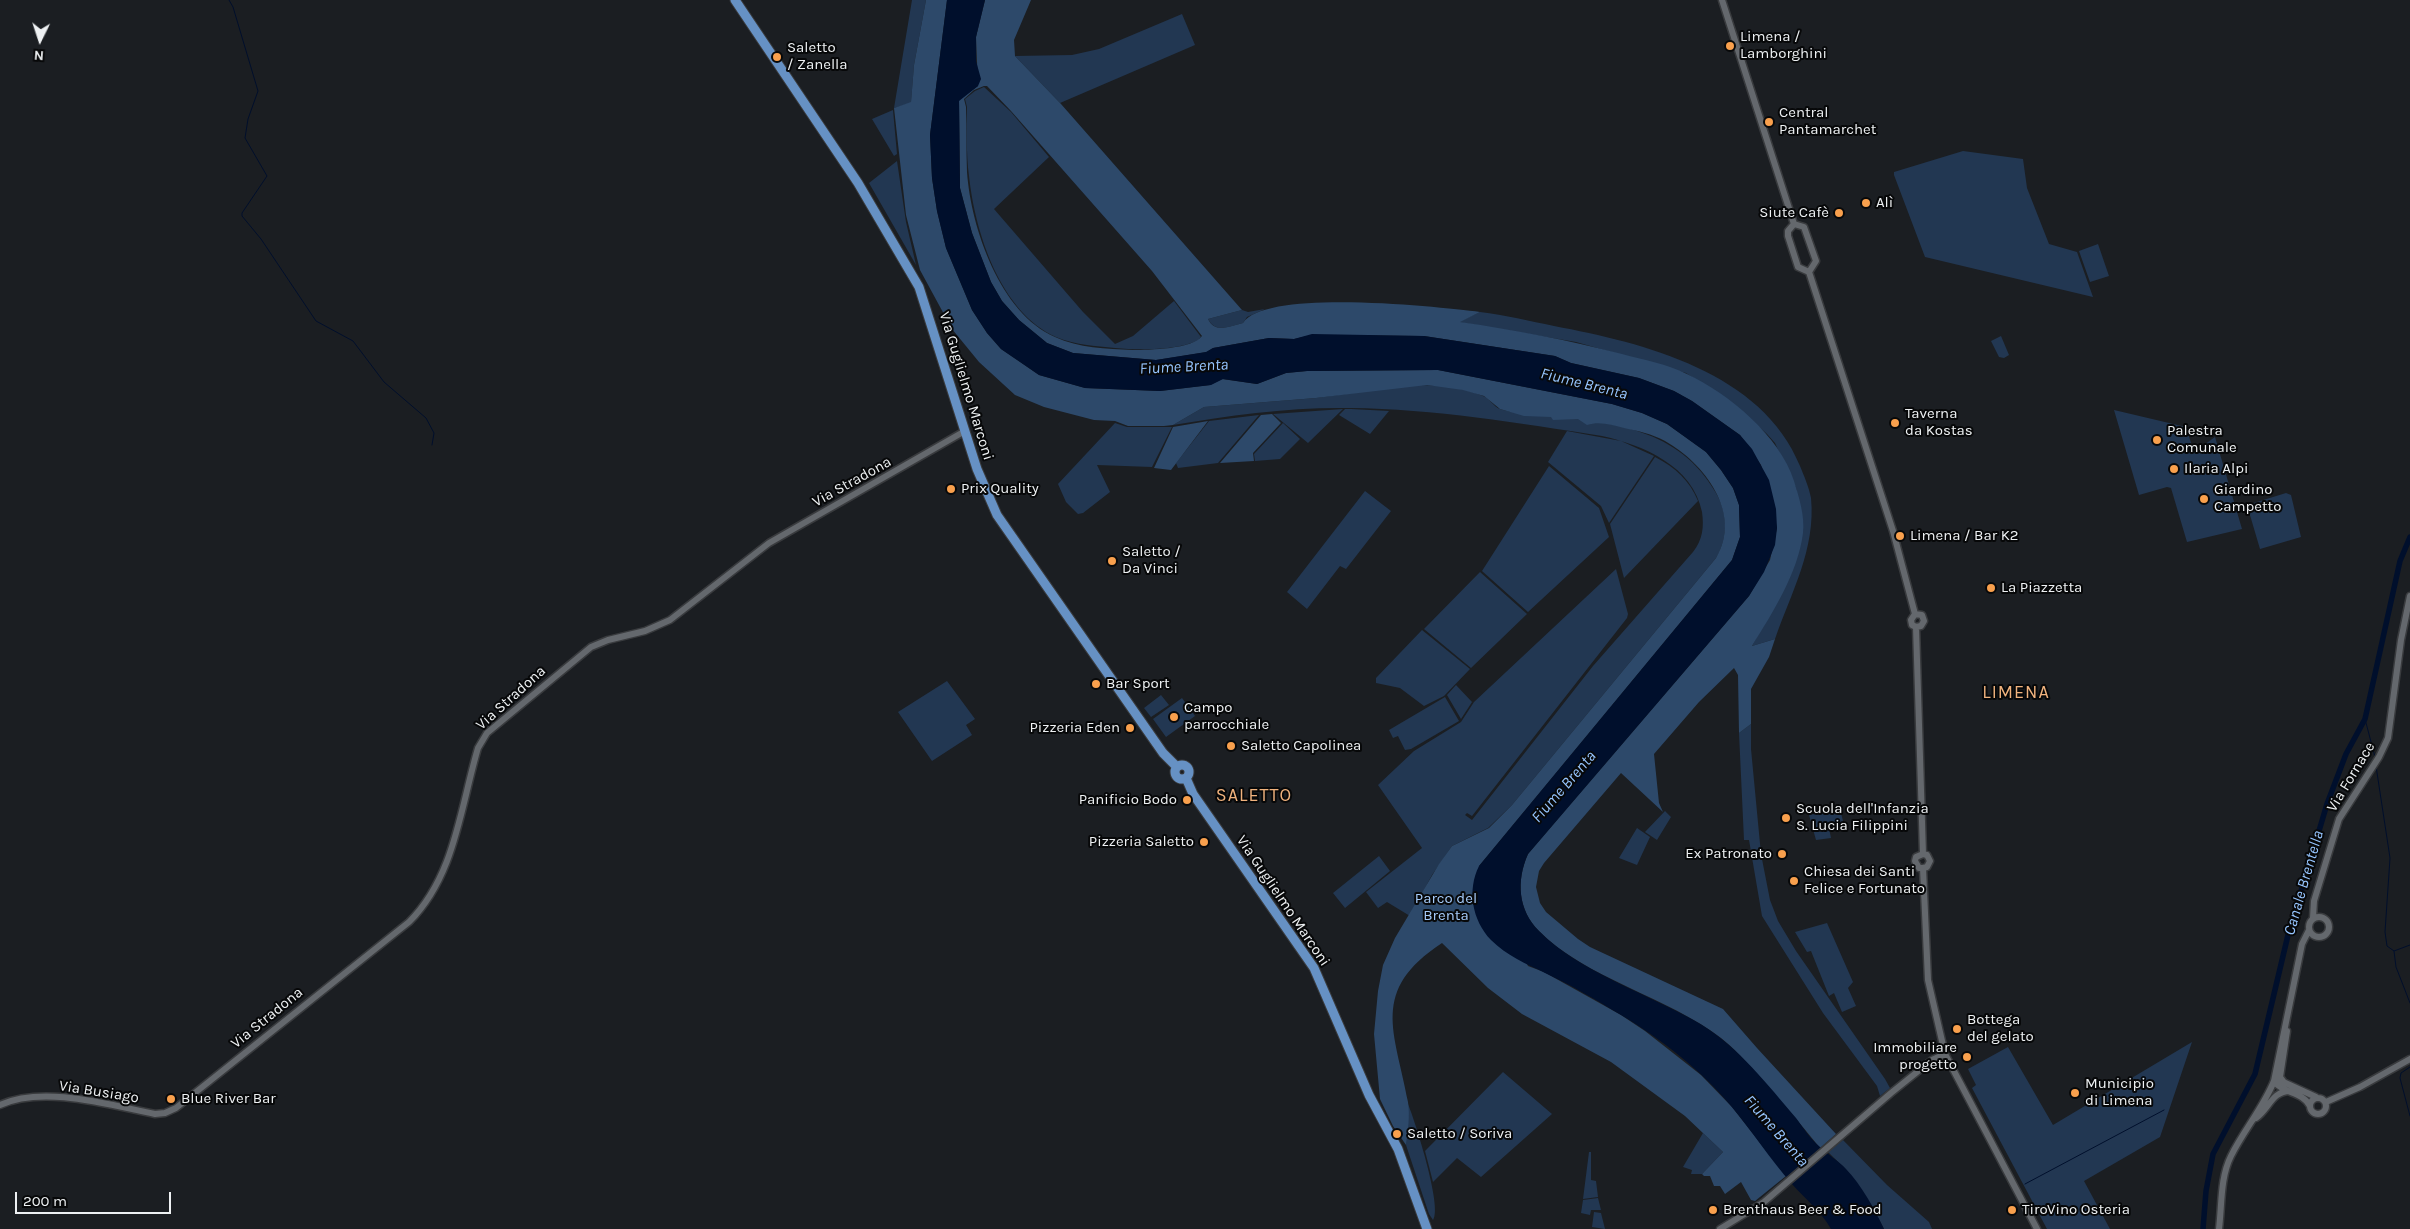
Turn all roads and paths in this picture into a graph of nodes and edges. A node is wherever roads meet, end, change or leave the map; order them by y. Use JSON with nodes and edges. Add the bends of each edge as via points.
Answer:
{"nodes":[{"id":1,"x":735,"y":0,"type":"edge"},
{"id":2,"x":1722,"y":0,"type":"edge"},
{"id":3,"x":1794,"y":224,"type":"junction"},
{"id":4,"x":1809,"y":272,"type":"junction"},
{"id":5,"x":965,"y":431,"type":"junction"},
{"id":6,"x":2410,"y":596,"type":"edge"},
{"id":7,"x":1915,"y":614,"type":"junction"},
{"id":8,"x":1916,"y":627,"type":"junction"},
{"id":9,"x":1922,"y":854,"type":"junction"},
{"id":10,"x":1923,"y":868,"type":"junction"},
{"id":11,"x":2314,"y":909,"type":"junction"},
{"id":12,"x":2322,"y":917,"type":"junction"},
{"id":13,"x":2313,"y":918,"type":"junction"},
{"id":14,"x":2311,"y":933,"type":"junction"},
{"id":15,"x":2288,"y":1009,"type":"junction"},
{"id":16,"x":1945,"y":1054,"type":"junction"},
{"id":17,"x":2410,"y":1059,"type":"edge"},
{"id":18,"x":2274,"y":1081,"type":"junction"},
{"id":19,"x":2283,"y":1082,"type":"junction"},
{"id":20,"x":2290,"y":1091,"type":"junction"},
{"id":21,"x":2316,"y":1098,"type":"junction"},
{"id":22,"x":2326,"y":1102,"type":"junction"},
{"id":23,"x":0,"y":1105,"type":"edge"},
{"id":24,"x":2310,"y":1106,"type":"junction"},
{"id":25,"x":165,"y":1113,"type":"joint"},
{"id":26,"x":2253,"y":1120,"type":"junction"},
{"id":27,"x":1427,"y":1229,"type":"edge"},
{"id":28,"x":1720,"y":1229,"type":"edge"},
{"id":29,"x":2037,"y":1229,"type":"edge"},
{"id":30,"x":2219,"y":1229,"type":"edge"}],
"edges":[{"from":1,"to":5,"type":"main road","name":"Via Guglielmo Marconi","via":[[855,178],[919,287]]},
{"from":2,"to":3,"type":"street"},
{"from":3,"to":4,"type":"street","via":[[1788,236],[1798,267]]},
{"from":3,"to":4,"type":"street","via":[[1800,224],[1806,230],[1815,256],[1815,265]]},
{"from":4,"to":7,"type":"street","via":[[1874,470]]},
{"from":5,"to":25,"type":"street","name":"Via Stradona","via":[[769,543],[670,620],[591,647],[557,673],[487,733],[482,741],[442,875],[424,906],[409,922],[176,1108]]},
{"from":5,"to":27,"type":"main road","name":"Via Guglielmo Marconi","via":[[981,481],[1008,533],[1163,752],[1177,767],[1177,776],[1186,778],[1193,794],[1314,968],[1358,1071],[1392,1135]]},
{"from":6,"to":11,"type":"street","name":"Via Fornace","via":[[2396,669],[2391,724],[2379,757],[2339,819]]},
{"from":7,"to":8,"type":"street","via":[[1910,620]]},
{"from":7,"to":8,"type":"street","via":[[1922,615],[1924,621]]},
{"from":8,"to":9,"type":"street"},
{"from":9,"to":10,"type":"street","via":[[1915,861]]},
{"from":9,"to":10,"type":"street","via":[[1927,855],[1930,861]]},
{"from":10,"to":16,"type":"street","via":[[1928,980]]},
{"from":11,"to":12,"type":"street"},
{"from":11,"to":13,"type":"street","name":"Via Fornace"},
{"from":12,"to":13,"type":"street"},
{"from":12,"to":14,"type":"street","via":[[2328,923],[2327,932],[2319,937]]},
{"from":13,"to":14,"type":"street","name":"Via Fornace","via":[[2309,924]]},
{"from":14,"to":15,"type":"street","name":"Via Fornace","via":[[2302,944]]},
{"from":15,"to":18,"type":"street","name":"Via Fornace"},
{"from":15,"to":19,"type":"street","via":[[2280,1077]]},
{"from":16,"to":28,"type":"street","via":[[1932,1060],[1769,1197]]},
{"from":16,"to":29,"type":"street"},
{"from":17,"to":22,"type":"street"},
{"from":18,"to":19,"type":"street"},
{"from":18,"to":20,"type":"street","via":[[2277,1086]]},
{"from":18,"to":26,"type":"street","name":"Via Fornace"},
{"from":19,"to":21,"type":"street"},
{"from":20,"to":24,"type":"street","via":[[2304,1098]]},
{"from":20,"to":26,"type":"street","via":[[2282,1091],[2275,1096],[2263,1113]]},
{"from":21,"to":22,"type":"street"},
{"from":21,"to":24,"type":"street"},
{"from":22,"to":24,"type":"street","via":[[2326,1108],[2320,1114],[2314,1113]]},
{"from":23,"to":25,"type":"street","name":"Via Busiago","via":[[22,1098],[51,1097]]},
{"from":26,"to":30,"type":"street","name":"Via Fornace","via":[[2231,1156],[2224,1181]]}]}
